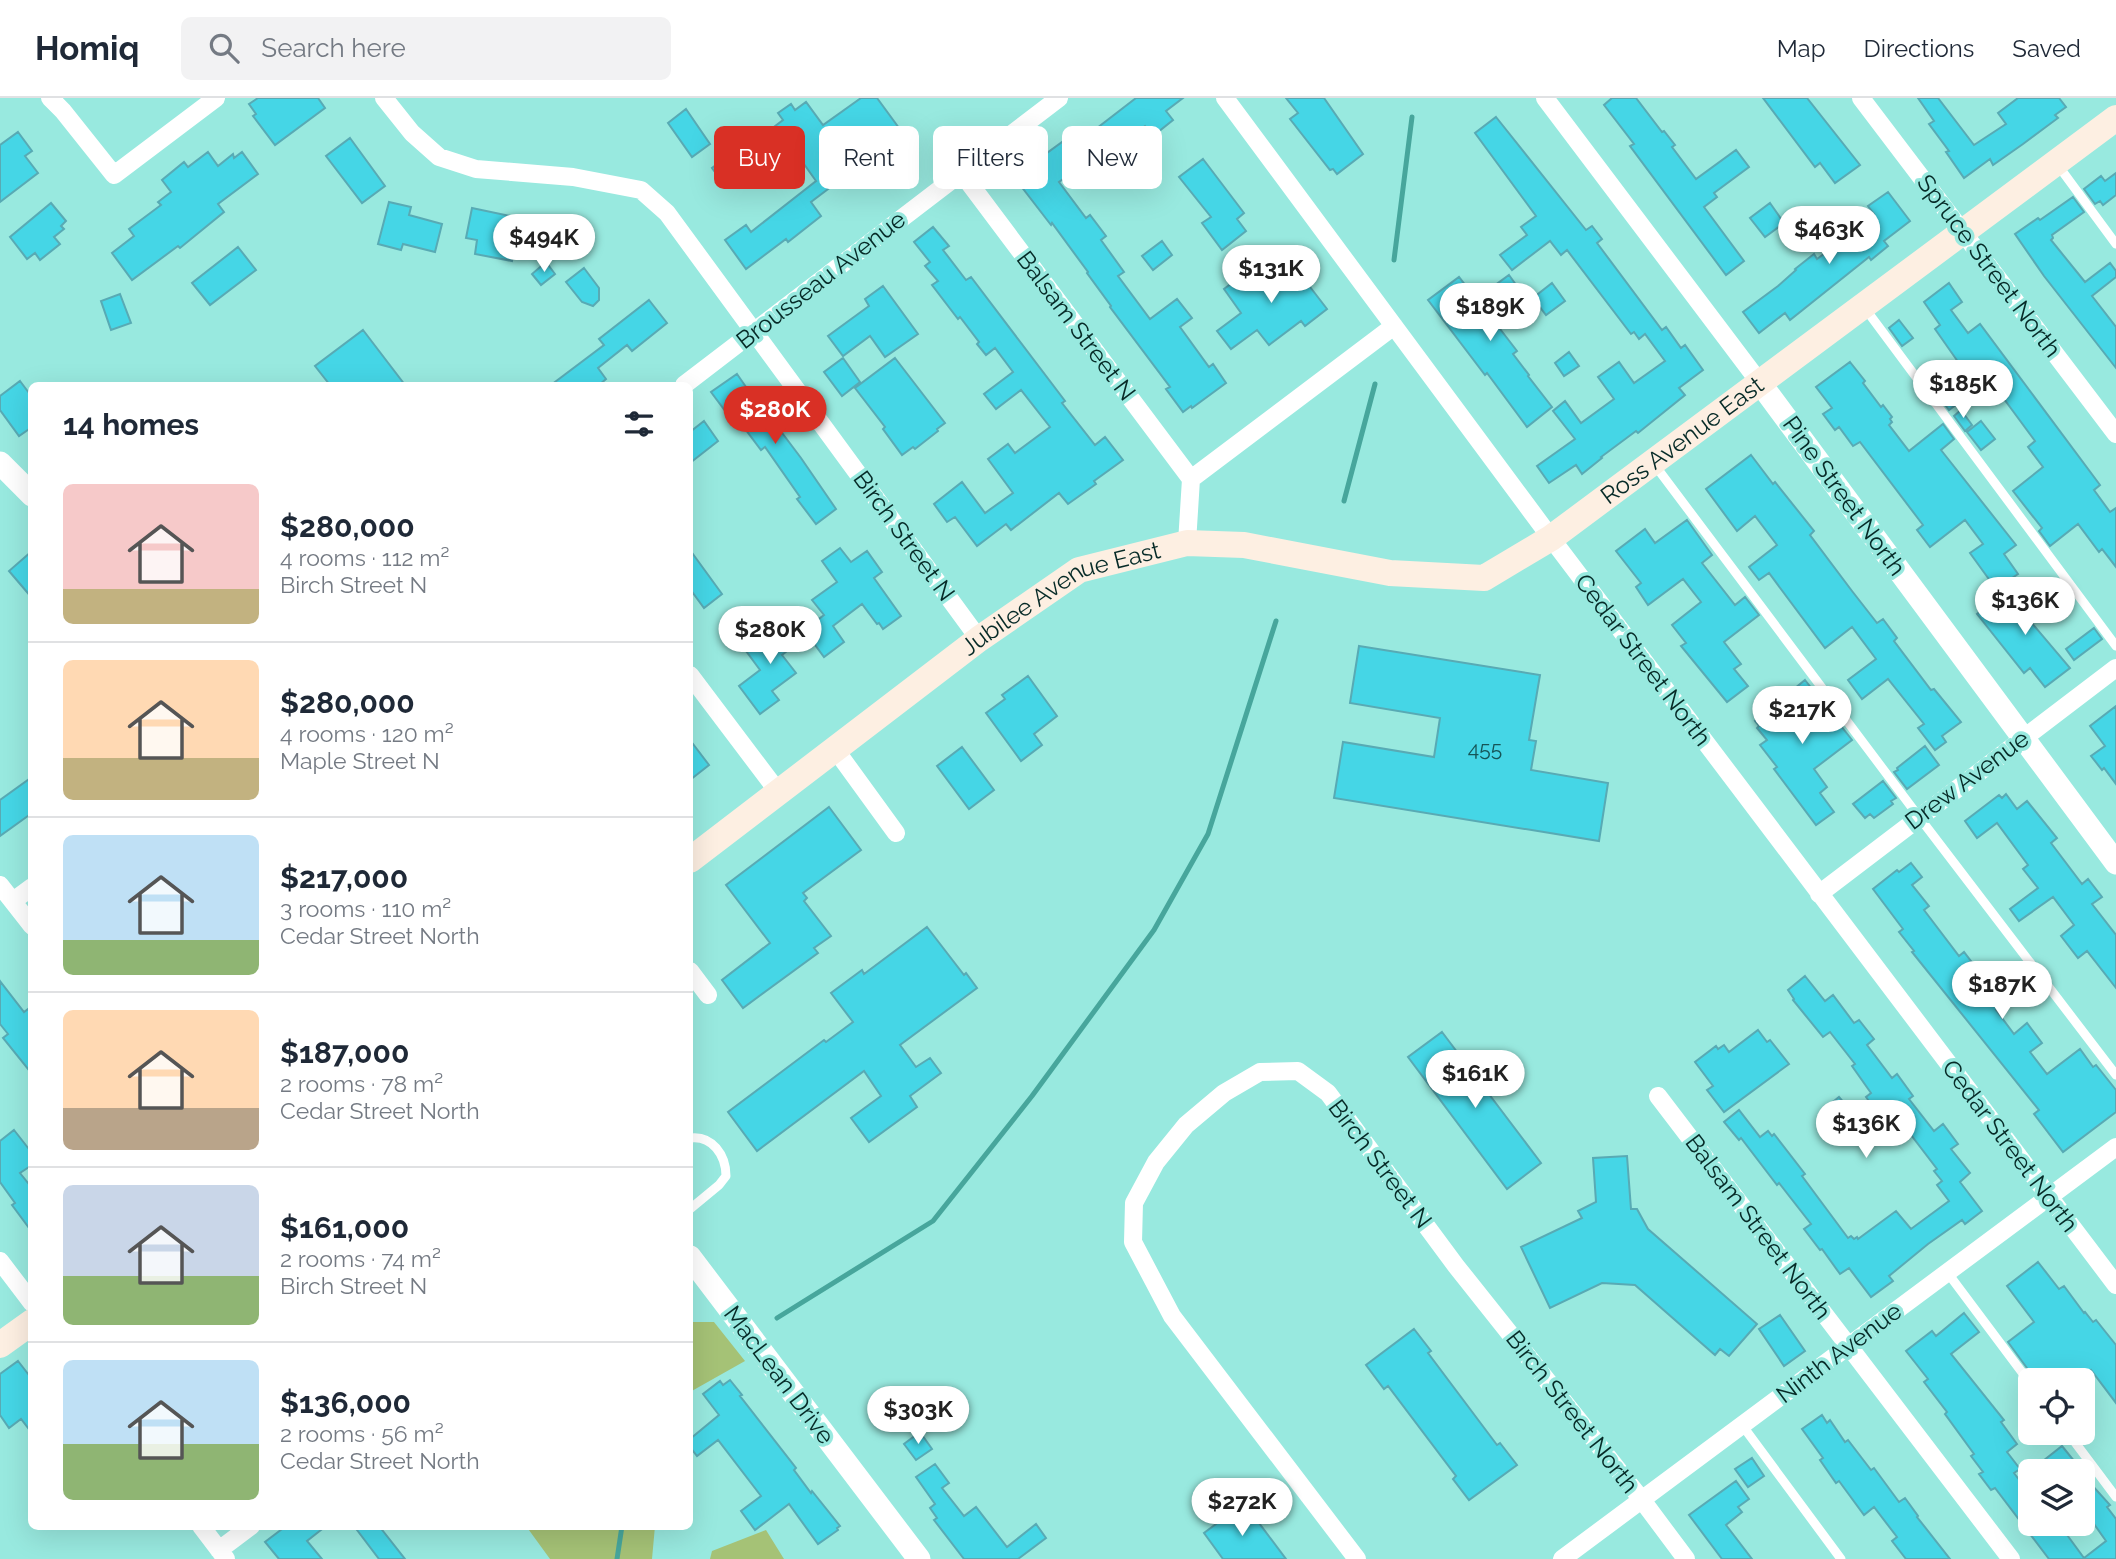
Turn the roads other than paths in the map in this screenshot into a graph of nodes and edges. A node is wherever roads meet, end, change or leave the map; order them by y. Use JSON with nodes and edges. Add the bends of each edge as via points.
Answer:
{"nodes":[{"id":1,"x":50,"y":98,"type":"edge"},
{"id":2,"x":216,"y":98,"type":"edge"},
{"id":3,"x":384,"y":98,"type":"edge"},
{"id":4,"x":1059,"y":98,"type":"edge"},
{"id":5,"x":1225,"y":98,"type":"edge"},
{"id":6,"x":1545,"y":98,"type":"edge"},
{"id":7,"x":1861,"y":98,"type":"edge"},
{"id":8,"x":2116,"y":118,"type":"edge"},
{"id":9,"x":1022,"y":126,"type":"edge"},
{"id":10,"x":2055,"y":163,"type":"junction"},
{"id":11,"x":939,"y":189,"type":"edge"},
{"id":12,"x":974,"y":189,"type":"edge"},
{"id":13,"x":1963,"y":232,"type":"junction"},
{"id":14,"x":2116,"y":244,"type":"edge"},
{"id":15,"x":1863,"y":306,"type":"junction"},
{"id":16,"x":1394,"y":326,"type":"junction"},
{"id":17,"x":754,"y":332,"type":"junction"},
{"id":18,"x":688,"y":382,"type":"edge"},
{"id":19,"x":1760,"y":383,"type":"junction"},
{"id":20,"x":2116,"y":434,"type":"edge"},
{"id":21,"x":0,"y":463,"type":"edge"},
{"id":22,"x":1653,"y":463,"type":"junction"},
{"id":23,"x":1191,"y":479,"type":"junction"},
{"id":24,"x":28,"y":491,"type":"edge"},
{"id":25,"x":1551,"y":538,"type":"junction"},
{"id":26,"x":1187,"y":543,"type":"junction"},
{"id":27,"x":979,"y":639,"type":"junction"},
{"id":28,"x":2116,"y":646,"type":"edge"},
{"id":29,"x":2116,"y":668,"type":"edge"},
{"id":30,"x":693,"y":679,"type":"edge"},
{"id":31,"x":2023,"y":738,"type":"junction"},
{"id":32,"x":835,"y":750,"type":"junction"},
{"id":33,"x":779,"y":793,"type":"junction"},
{"id":34,"x":1919,"y":817,"type":"junction"},
{"id":35,"x":896,"y":833,"type":"dead end"},
{"id":36,"x":693,"y":857,"type":"edge"},
{"id":37,"x":2116,"y":863,"type":"edge"},
{"id":38,"x":0,"y":884,"type":"edge"},
{"id":39,"x":28,"y":890,"type":"edge"},
{"id":40,"x":1819,"y":894,"type":"junction"},
{"id":41,"x":13,"y":901,"type":"junction"},
{"id":42,"x":28,"y":921,"type":"edge"},
{"id":43,"x":693,"y":975,"type":"edge"},
{"id":44,"x":708,"y":995,"type":"dead end"},
{"id":45,"x":2116,"y":1075,"type":"edge"},
{"id":46,"x":1658,"y":1096,"type":"dead end"},
{"id":47,"x":693,"y":1138,"type":"edge"},
{"id":48,"x":2116,"y":1147,"type":"edge"},
{"id":49,"x":2049,"y":1198,"type":"junction"},
{"id":50,"x":693,"y":1207,"type":"edge"},
{"id":51,"x":0,"y":1261,"type":"edge"},
{"id":52,"x":693,"y":1261,"type":"edge"},
{"id":53,"x":1457,"y":1266,"type":"joint"},
{"id":54,"x":1947,"y":1272,"type":"junction"},
{"id":55,"x":2116,"y":1285,"type":"edge"},
{"id":56,"x":28,"y":1298,"type":"edge"},
{"id":57,"x":28,"y":1325,"type":"edge"},
{"id":58,"x":0,"y":1345,"type":"edge"},
{"id":59,"x":1848,"y":1346,"type":"junction"},
{"id":60,"x":2019,"y":1368,"type":"edge"},
{"id":61,"x":1742,"y":1425,"type":"junction"},
{"id":62,"x":2077,"y":1445,"type":"edge"},
{"id":63,"x":2116,"y":1497,"type":"edge"},
{"id":64,"x":1642,"y":1500,"type":"junction"},
{"id":65,"x":204,"y":1530,"type":"edge"},
{"id":66,"x":247,"y":1530,"type":"edge"},
{"id":67,"x":220,"y":1555,"type":"edge"},
{"id":68,"x":919,"y":1559,"type":"edge"},
{"id":69,"x":1357,"y":1559,"type":"edge"},
{"id":70,"x":1562,"y":1559,"type":"edge"},
{"id":71,"x":1686,"y":1559,"type":"edge"},
{"id":72,"x":1842,"y":1559,"type":"edge"},
{"id":73,"x":2011,"y":1559,"type":"edge"}],
"edges":[{"from":1,"to":2,"type":"street","via":[[114,175]]},
{"from":3,"to":17,"type":"street","name":"Birch Street N","via":[[439,157],[476,169],[573,177],[641,190],[667,213]]},
{"from":4,"to":9,"type":"street","name":"Brousseau Avenue"},
{"from":5,"to":16,"type":"street","name":"Cedar Street North"},
{"from":6,"to":19,"type":"street","name":"Pine Street North"},
{"from":7,"to":13,"type":"street","name":"Spruce Street North"},
{"from":8,"to":10,"type":"main road","name":"Ross Avenue East"},
{"from":10,"to":13,"type":"main road","name":"Ross Avenue East"},
{"from":10,"to":14,"type":"lane"},
{"from":11,"to":17,"type":"street","name":"Brousseau Avenue"},
{"from":12,"to":23,"type":"street","name":"Balsam Street N"},
{"from":13,"to":15,"type":"main road","name":"Ross Avenue East"},
{"from":13,"to":20,"type":"street","name":"Spruce Street North"},
{"from":15,"to":19,"type":"main road","name":"Ross Avenue East"},
{"from":15,"to":28,"type":"lane"},
{"from":16,"to":23,"type":"street"},
{"from":16,"to":25,"type":"street","name":"Cedar Street North"},
{"from":17,"to":18,"type":"street","name":"Brousseau Avenue"},
{"from":17,"to":27,"type":"street","name":"Birch Street N"},
{"from":19,"to":22,"type":"main road","name":"Ross Avenue East"},
{"from":19,"to":31,"type":"street","name":"Pine Street North"},
{"from":21,"to":24,"type":"street"},
{"from":22,"to":25,"type":"main road","name":"Ross Avenue East"},
{"from":22,"to":34,"type":"lane"},
{"from":23,"to":26,"type":"street","name":"Jubilee Avenue East"},
{"from":25,"to":26,"type":"main road","name":"Ross Avenue East","via":[[1485,578],[1390,573],[1244,545]]},
{"from":25,"to":40,"type":"street","name":"Cedar Street North"},
{"from":26,"to":27,"type":"main road","name":"Jubilee Avenue East","via":[[1079,570]]},
{"from":27,"to":32,"type":"main road","name":"Jubilee Avenue East"},
{"from":29,"to":31,"type":"street","name":"Drew Avenue"},
{"from":30,"to":33,"type":"street"},
{"from":31,"to":34,"type":"street","name":"Drew Avenue"},
{"from":31,"to":37,"type":"street","name":"Pine Street North"},
{"from":32,"to":33,"type":"main road","name":"Jubilee Avenue East"},
{"from":32,"to":35,"type":"street"},
{"from":33,"to":36,"type":"main road","name":"Jubilee Avenue East"},
{"from":34,"to":40,"type":"street","name":"Drew Avenue"},
{"from":34,"to":45,"type":"lane"},
{"from":38,"to":41,"type":"street"},
{"from":39,"to":41,"type":"street"},
{"from":40,"to":49,"type":"street","name":"Cedar Street North"},
{"from":41,"to":42,"type":"street"},
{"from":43,"to":44,"type":"street"},
{"from":46,"to":59,"type":"street","name":"Balsam Street North"},
{"from":47,"to":50,"type":"lane","via":[[706,1139],[716,1147],[726,1176]]},
{"from":48,"to":49,"type":"street","name":"Ninth Avenue"},
{"from":49,"to":54,"type":"street","name":"Ninth Avenue"},
{"from":49,"to":55,"type":"street","name":"Cedar Street North"},
{"from":51,"to":56,"type":"street"},
{"from":52,"to":68,"type":"street","name":"MacLean Drive"},
{"from":53,"to":64,"type":"street","name":"Birch Street North"},
{"from":53,"to":69,"type":"street","name":"Birch Street N","via":[[1328,1093],[1298,1071],[1260,1072],[1224,1093],[1186,1125],[1156,1162],[1134,1203],[1133,1242],[1172,1316]]},
{"from":54,"to":59,"type":"street","name":"Ninth Avenue"},
{"from":54,"to":60,"type":"lane"},
{"from":57,"to":58,"type":"main road"},
{"from":59,"to":61,"type":"street","name":"Ninth Avenue"},
{"from":59,"to":73,"type":"street","name":"Balsam Street North"},
{"from":61,"to":64,"type":"street","name":"Ninth Avenue"},
{"from":61,"to":72,"type":"lane"},
{"from":62,"to":63,"type":"lane"},
{"from":64,"to":70,"type":"street","name":"Ninth Avenue"},
{"from":64,"to":71,"type":"street","name":"Birch Street North"},
{"from":65,"to":67,"type":"street"},
{"from":66,"to":67,"type":"street"}]}
